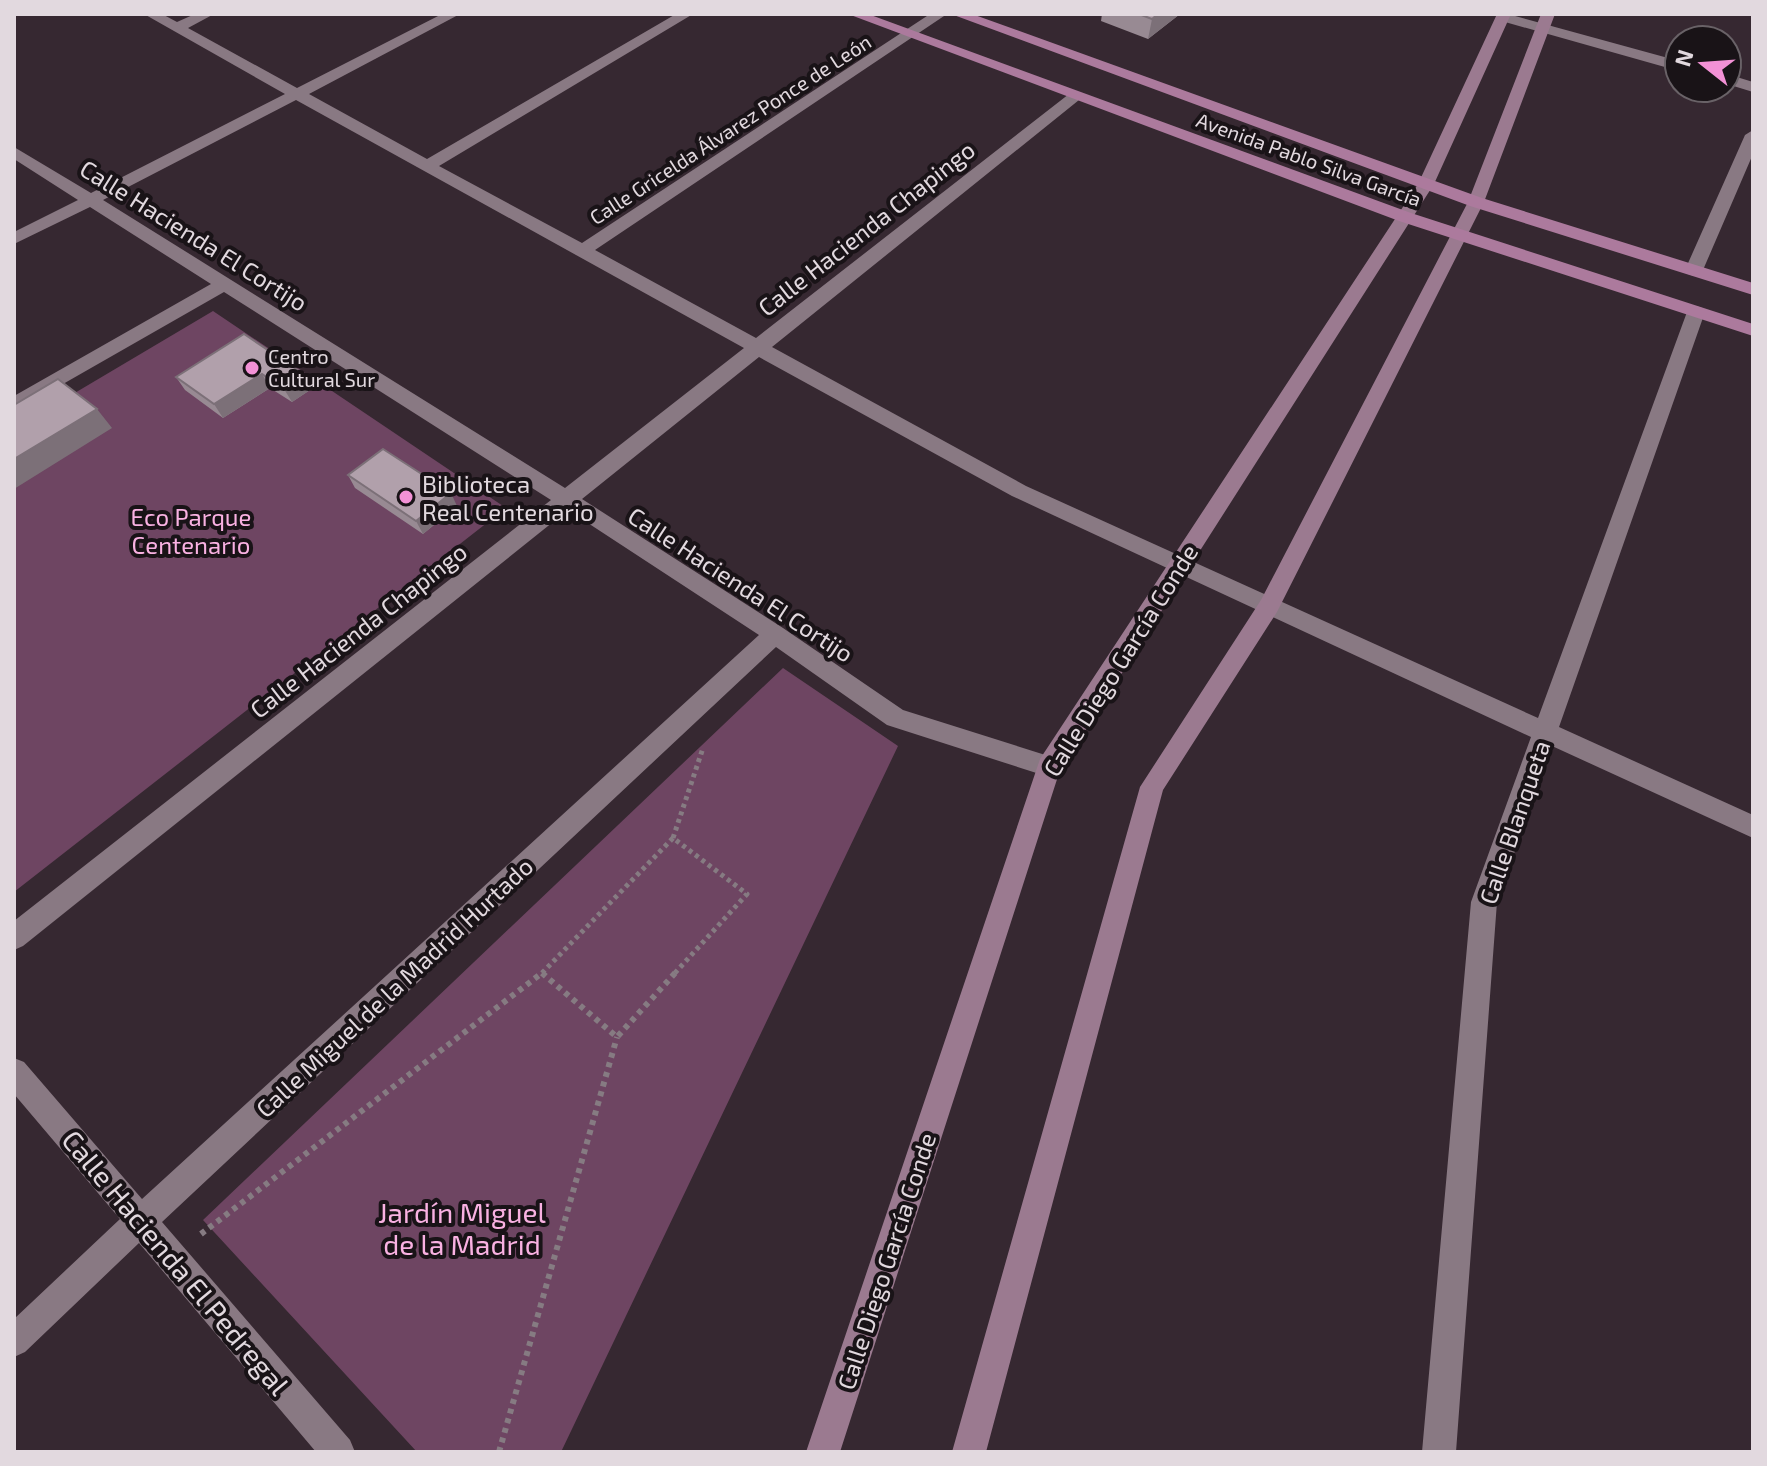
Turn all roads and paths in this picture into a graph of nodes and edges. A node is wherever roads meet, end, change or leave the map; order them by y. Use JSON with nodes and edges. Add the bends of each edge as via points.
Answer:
{"nodes":[{"id":1,"x":151,"y":14,"type":"edge"},
{"id":2,"x":207,"y":14,"type":"edge"},
{"id":3,"x":453,"y":14,"type":"edge"},
{"id":4,"x":686,"y":14,"type":"edge"},
{"id":5,"x":855,"y":14,"type":"edge"},
{"id":6,"x":940,"y":14,"type":"edge"},
{"id":7,"x":958,"y":14,"type":"edge"},
{"id":8,"x":1504,"y":16,"type":"edge"},
{"id":9,"x":1545,"y":21,"type":"edge"},
{"id":10,"x":177,"y":28,"type":"junction"},
{"id":11,"x":908,"y":36,"type":"junction"},
{"id":12,"x":1663,"y":61,"type":"edge"},
{"id":13,"x":297,"y":94,"type":"junction"},
{"id":14,"x":1074,"y":97,"type":"junction"},
{"id":15,"x":1753,"y":135,"type":"edge"},
{"id":16,"x":14,"y":152,"type":"edge"},
{"id":17,"x":427,"y":166,"type":"junction"},
{"id":18,"x":1426,"y":184,"type":"junction"},
{"id":19,"x":90,"y":200,"type":"junction"},
{"id":20,"x":1476,"y":202,"type":"junction"},
{"id":21,"x":1405,"y":217,"type":"junction"},
{"id":22,"x":1458,"y":235,"type":"junction"},
{"id":23,"x":14,"y":239,"type":"edge"},
{"id":24,"x":582,"y":251,"type":"junction"},
{"id":25,"x":1694,"y":270,"type":"junction"},
{"id":26,"x":224,"y":284,"type":"junction"},
{"id":27,"x":1753,"y":289,"type":"edge"},
{"id":28,"x":1696,"y":312,"type":"junction"},
{"id":29,"x":1753,"y":330,"type":"edge"},
{"id":30,"x":758,"y":347,"type":"junction"},
{"id":31,"x":14,"y":405,"type":"edge"},
{"id":32,"x":566,"y":499,"type":"junction"},
{"id":33,"x":1179,"y":565,"type":"junction"},
{"id":34,"x":1269,"y":606,"type":"junction"},
{"id":35,"x":775,"y":634,"type":"junction"},
{"id":36,"x":1544,"y":732,"type":"junction"},
{"id":37,"x":707,"y":737,"type":"dead end"},
{"id":38,"x":1049,"y":766,"type":"junction"},
{"id":39,"x":1753,"y":827,"type":"edge"},
{"id":40,"x":673,"y":838,"type":"junction"},
{"id":41,"x":14,"y":937,"type":"edge"},
{"id":42,"x":542,"y":973,"type":"junction"},
{"id":43,"x":617,"y":1037,"type":"junction"},
{"id":44,"x":14,"y":1072,"type":"edge"},
{"id":45,"x":140,"y":1221,"type":"junction"},
{"id":46,"x":172,"y":1257,"type":"junction"},
{"id":47,"x":14,"y":1341,"type":"edge"},
{"id":48,"x":338,"y":1452,"type":"edge"},
{"id":49,"x":499,"y":1452,"type":"edge"},
{"id":50,"x":823,"y":1452,"type":"edge"},
{"id":51,"x":969,"y":1452,"type":"edge"},
{"id":52,"x":1439,"y":1452,"type":"edge"}],
"edges":[{"from":1,"to":10,"type":"street"},
{"from":2,"to":10,"type":"street"},
{"from":3,"to":13,"type":"street"},
{"from":4,"to":17,"type":"street"},
{"from":5,"to":11,"type":"main road","name":"Avenida Pablo Silva García"},
{"from":6,"to":11,"type":"street","name":"Calle Gricelda Álvarez Ponce de León"},
{"from":7,"to":18,"type":"main road","name":"Avenida Pablo Silva García"},
{"from":8,"to":9,"type":"street"},
{"from":8,"to":18,"type":"street","name":"Calle Diego García Conde"},
{"from":9,"to":12,"type":"street"},
{"from":9,"to":20,"type":"street"},
{"from":10,"to":13,"type":"street"},
{"from":11,"to":14,"type":"main road","name":"Avenida Pablo Silva García"},
{"from":11,"to":24,"type":"street","name":"Calle Gricelda Álvarez Ponce de León"},
{"from":13,"to":17,"type":"street"},
{"from":13,"to":19,"type":"street"},
{"from":14,"to":21,"type":"main road","name":"Avenida Pablo Silva García"},
{"from":14,"to":30,"type":"street","name":"Calle Hacienda Chapingo"},
{"from":15,"to":25,"type":"street"},
{"from":16,"to":19,"type":"street","name":"Calle Hacienda El Cortijo"},
{"from":17,"to":24,"type":"street"},
{"from":18,"to":20,"type":"main road","name":"Avenida Pablo Silva García"},
{"from":18,"to":21,"type":"street","name":"Calle Diego García Conde"},
{"from":19,"to":23,"type":"street"},
{"from":19,"to":26,"type":"street","name":"Calle Hacienda El Cortijo"},
{"from":20,"to":22,"type":"street"},
{"from":20,"to":25,"type":"main road","name":"Avenida Pablo Silva García"},
{"from":21,"to":22,"type":"main road","name":"Avenida Pablo Silva García"},
{"from":21,"to":33,"type":"street","name":"Calle Diego García Conde"},
{"from":22,"to":28,"type":"main road","name":"Avenida Pablo Silva García"},
{"from":22,"to":34,"type":"street"},
{"from":24,"to":30,"type":"street"},
{"from":25,"to":27,"type":"main road","name":"Avenida Pablo Silva García"},
{"from":26,"to":31,"type":"street"},
{"from":26,"to":32,"type":"street","name":"Calle Hacienda El Cortijo"},
{"from":28,"to":29,"type":"main road","name":"Avenida Pablo Silva García"},
{"from":28,"to":36,"type":"street","name":"Calle Blanqueta"},
{"from":30,"to":32,"type":"street","name":"Calle Hacienda Chapingo"},
{"from":30,"to":33,"type":"street","via":[[1019,491]]},
{"from":32,"to":35,"type":"street","name":"Calle Hacienda El Cortijo"},
{"from":32,"to":41,"type":"street","name":"Calle Hacienda Chapingo"},
{"from":33,"to":34,"type":"street"},
{"from":33,"to":38,"type":"street","name":"Calle Diego García Conde"},
{"from":34,"to":36,"type":"street"},
{"from":34,"to":51,"type":"street","via":[[1152,787]]},
{"from":35,"to":38,"type":"street","name":"Calle Hacienda El Cortijo","via":[[895,718]]},
{"from":35,"to":45,"type":"street","name":"Calle Miguel de la Madrid Hurtado"},
{"from":36,"to":39,"type":"street"},
{"from":36,"to":52,"type":"street","name":"Calle Blanqueta","via":[[1484,902]]},
{"from":37,"to":40,"type":"path"},
{"from":38,"to":50,"type":"street","name":"Calle Diego García Conde"},
{"from":40,"to":42,"type":"path"},
{"from":40,"to":43,"type":"path","via":[[747,894]]},
{"from":42,"to":43,"type":"path"},
{"from":42,"to":46,"type":"path"},
{"from":43,"to":49,"type":"path"},
{"from":44,"to":45,"type":"street","name":"Calle Hacienda El Pedregal"},
{"from":45,"to":46,"type":"street","name":"Calle Hacienda El Pedregal"},
{"from":45,"to":47,"type":"street","name":"Calle Miguel de la Madrid Hurtado"},
{"from":46,"to":48,"type":"street","name":"Calle Hacienda El Pedregal"}]}
